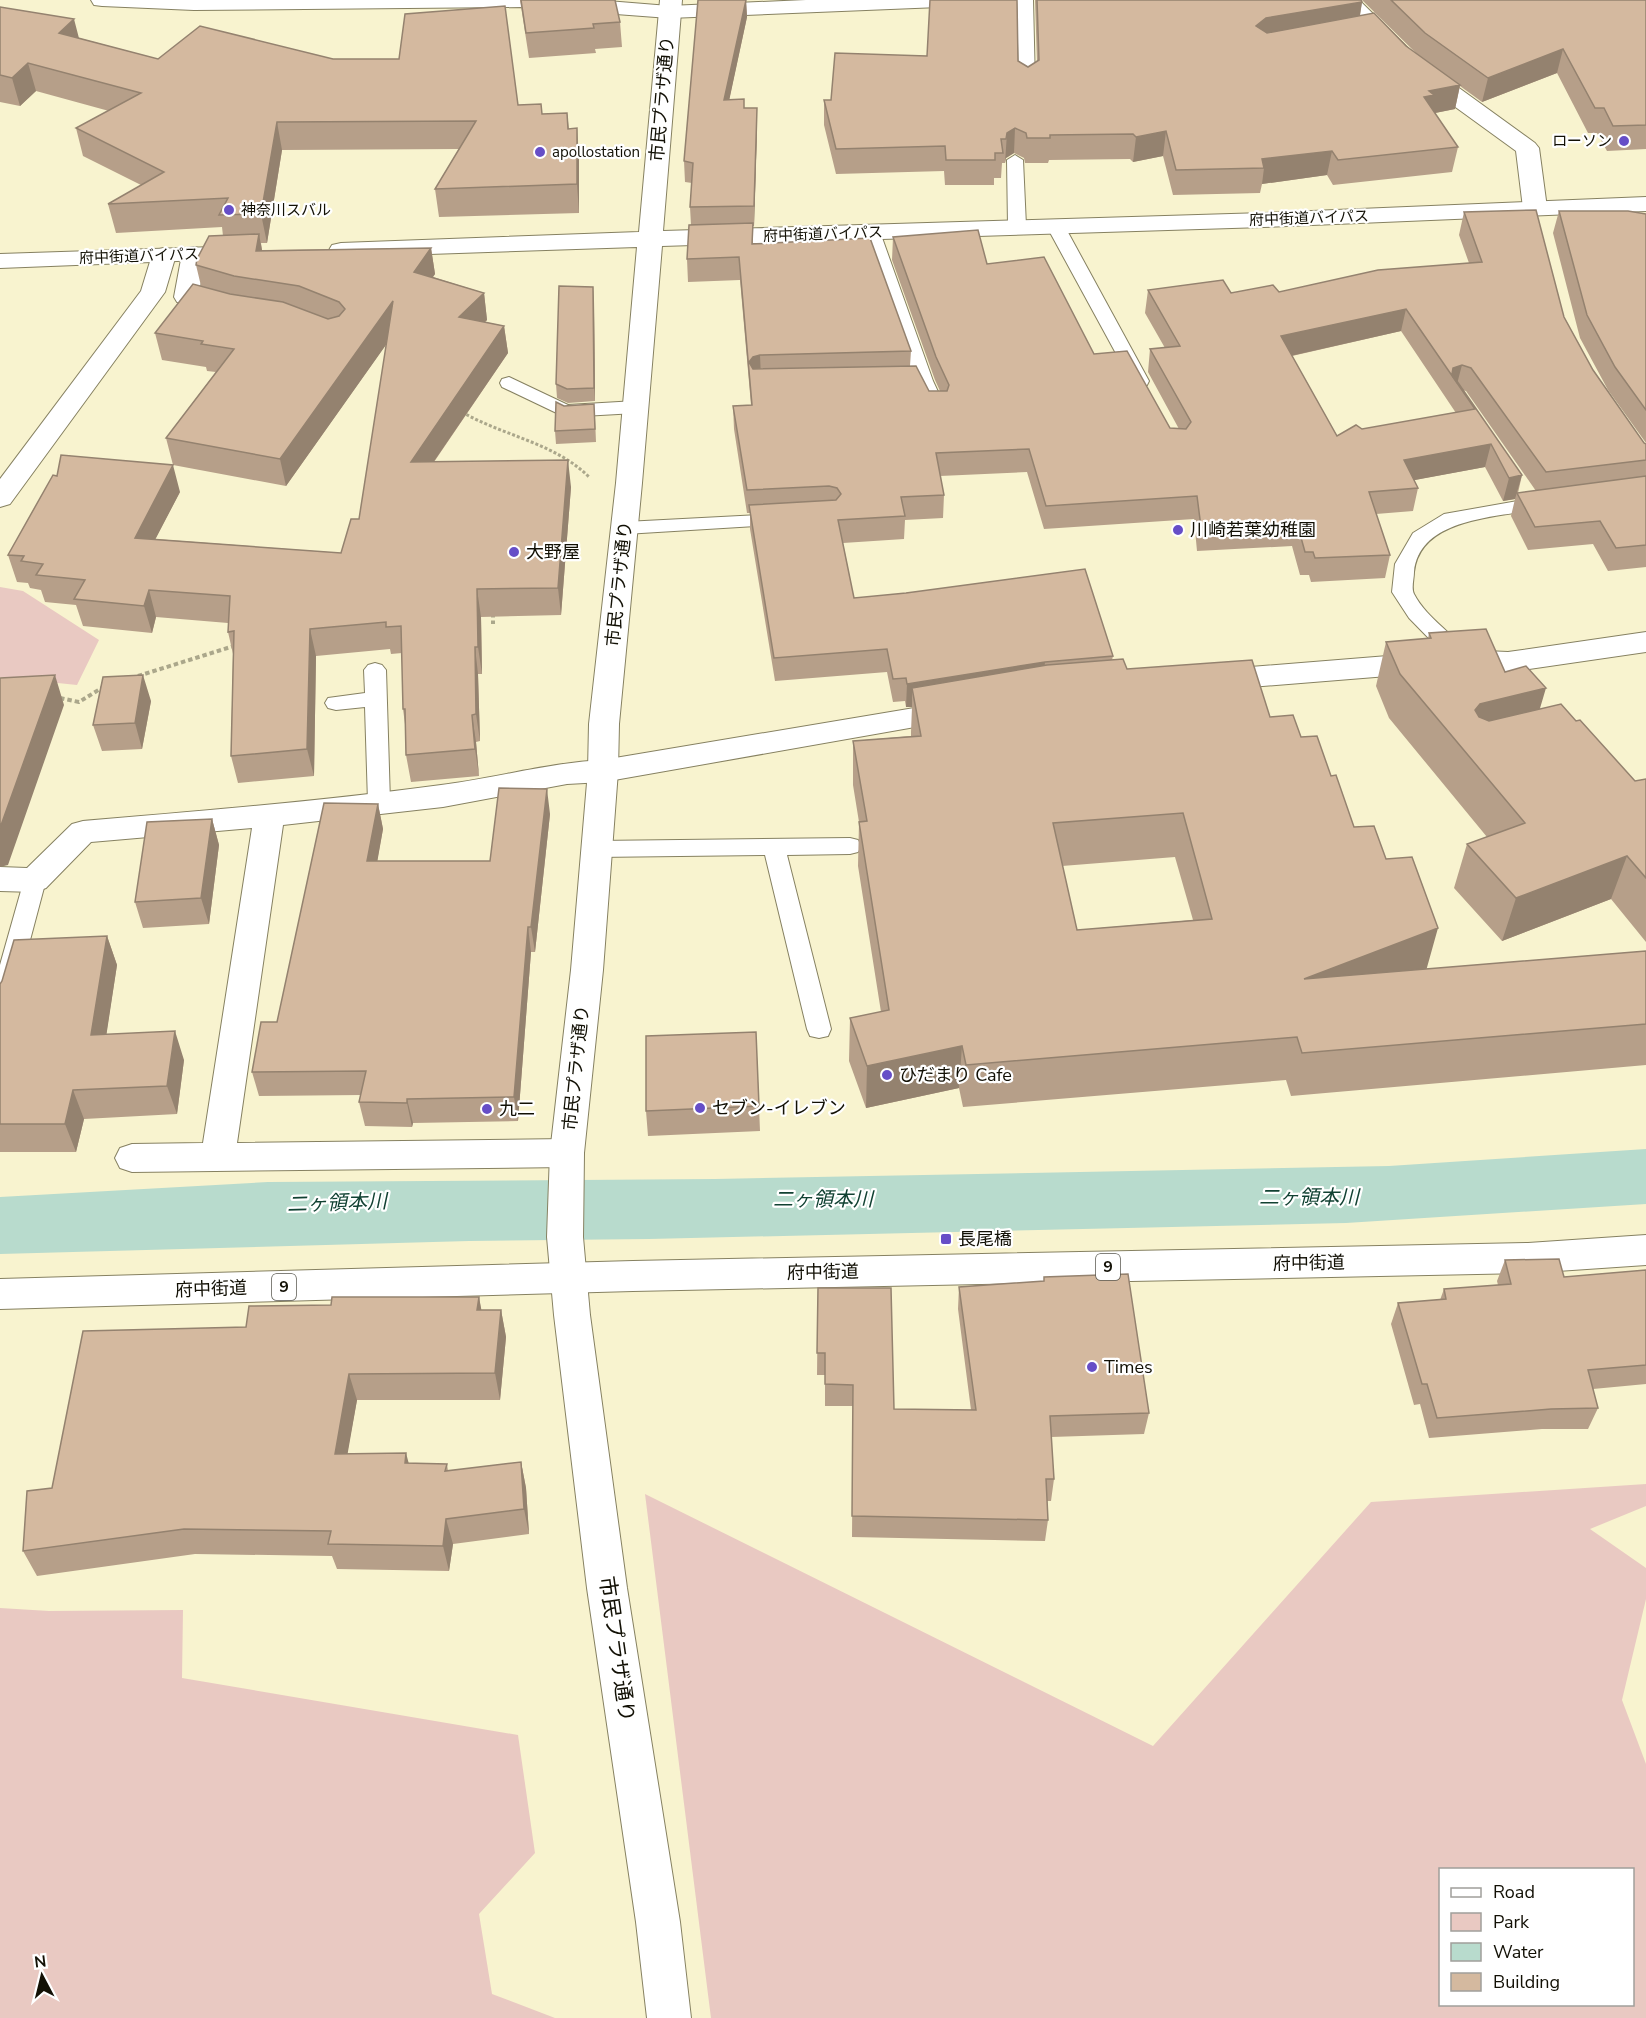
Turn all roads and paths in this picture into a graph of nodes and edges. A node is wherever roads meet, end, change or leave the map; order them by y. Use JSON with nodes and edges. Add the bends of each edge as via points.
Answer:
{"nodes":[{"id":1,"x":102,"y":0,"type":"edge"},
{"id":2,"x":964,"y":0,"type":"edge"},
{"id":3,"x":1025,"y":0,"type":"edge"},
{"id":4,"x":1347,"y":0,"type":"edge"},
{"id":5,"x":523,"y":1,"type":"edge"},
{"id":6,"x":670,"y":6,"type":"edge"},
{"id":7,"x":1377,"y":30,"type":"junction"},
{"id":8,"x":1354,"y":34,"type":"edge"},
{"id":9,"x":1027,"y":85,"type":"edge"},
{"id":10,"x":1016,"y":160,"type":"dead end"},
{"id":11,"x":1646,"y":204,"type":"edge"},
{"id":12,"x":1537,"y":216,"type":"junction"},
{"id":13,"x":1055,"y":225,"type":"junction"},
{"id":14,"x":1017,"y":226,"type":"junction"},
{"id":15,"x":871,"y":232,"type":"junction"},
{"id":16,"x":650,"y":240,"type":"junction"},
{"id":17,"x":323,"y":250,"type":"edge"},
{"id":18,"x":265,"y":252,"type":"edge"},
{"id":19,"x":165,"y":255,"type":"junction"},
{"id":20,"x":194,"y":255,"type":"junction"},
{"id":21,"x":0,"y":261,"type":"edge"},
{"id":22,"x":248,"y":313,"type":"edge"},
{"id":23,"x":924,"y":381,"type":"junction"},
{"id":24,"x":901,"y":382,"type":"edge"},
{"id":25,"x":509,"y":383,"type":"dead end"},
{"id":26,"x":1148,"y":395,"type":"edge"},
{"id":27,"x":636,"y":408,"type":"junction"},
{"id":28,"x":459,"y":409,"type":"edge"},
{"id":29,"x":937,"y":409,"type":"edge"},
{"id":30,"x":592,"y":481,"type":"dead end"},
{"id":31,"x":1520,"y":486,"type":"edge"},
{"id":32,"x":0,"y":498,"type":"edge"},
{"id":33,"x":1567,"y":500,"type":"edge"},
{"id":34,"x":1533,"y":504,"type":"junction"},
{"id":35,"x":795,"y":520,"type":"edge"},
{"id":36,"x":625,"y":528,"type":"junction"},
{"id":37,"x":493,"y":608,"type":"edge"},
{"id":38,"x":494,"y":624,"type":"dead end"},
{"id":39,"x":1646,"y":642,"type":"edge"},
{"id":40,"x":239,"y":645,"type":"edge"},
{"id":41,"x":1462,"y":660,"type":"junction"},
{"id":42,"x":1508,"y":662,"type":"junction"},
{"id":43,"x":375,"y":670,"type":"dead end"},
{"id":44,"x":132,"y":678,"type":"edge"},
{"id":45,"x":110,"y":684,"type":"edge"},
{"id":46,"x":1181,"y":684,"type":"edge"},
{"id":47,"x":1528,"y":690,"type":"edge"},
{"id":48,"x":57,"y":698,"type":"dead end"},
{"id":49,"x":376,"y":699,"type":"junction"},
{"id":50,"x":336,"y":702,"type":"dead end"},
{"id":51,"x":986,"y":707,"type":"edge"},
{"id":52,"x":603,"y":771,"type":"junction"},
{"id":53,"x":379,"y":802,"type":"junction"},
{"id":54,"x":269,"y":816,"type":"junction"},
{"id":55,"x":850,"y":846,"type":"dead end"},
{"id":56,"x":774,"y":847,"type":"junction"},
{"id":57,"x":596,"y":849,"type":"junction"},
{"id":58,"x":0,"y":879,"type":"edge"},
{"id":59,"x":35,"y":880,"type":"junction"},
{"id":60,"x":0,"y":1008,"type":"edge"},
{"id":61,"x":819,"y":1029,"type":"dead end"},
{"id":62,"x":218,"y":1157,"type":"junction"},
{"id":63,"x":132,"y":1158,"type":"dead end"},
{"id":64,"x":567,"y":1160,"type":"junction"},
{"id":65,"x":1646,"y":1250,"type":"edge"},
{"id":66,"x":569,"y":1279,"type":"junction"},
{"id":67,"x":0,"y":1294,"type":"edge"},
{"id":68,"x":669,"y":2018,"type":"edge"}],
"edges":[{"from":1,"to":5,"type":"street","via":[[194,4]]},
{"from":2,"to":6,"type":"street"},
{"from":3,"to":9,"type":"lane"},
{"from":4,"to":7,"type":"street"},
{"from":5,"to":6,"type":"street"},
{"from":6,"to":16,"type":"street","name":"市民プラザ通り"},
{"from":7,"to":8,"type":"lane"},
{"from":7,"to":12,"type":"street","via":[[1411,63],[1527,148]]},
{"from":10,"to":14,"type":"lane"},
{"from":11,"to":12,"type":"street","name":"府中街道バイパス"},
{"from":12,"to":13,"type":"street","name":"府中街道バイパス"},
{"from":13,"to":14,"type":"street","name":"府中街道バイパス"},
{"from":13,"to":26,"type":"lane"},
{"from":14,"to":15,"type":"street","name":"府中街道バイパス"},
{"from":15,"to":16,"type":"street","name":"府中街道バイパス"},
{"from":15,"to":23,"type":"lane"},
{"from":16,"to":17,"type":"street","name":"府中街道バイパス"},
{"from":16,"to":27,"type":"street","name":"市民プラザ通り"},
{"from":18,"to":20,"type":"street","name":"府中街道バイパス"},
{"from":19,"to":20,"type":"street","name":"府中街道バイパス"},
{"from":19,"to":21,"type":"street","name":"府中街道バイパス"},
{"from":19,"to":32,"type":"street","via":[[153,292]]},
{"from":20,"to":22,"type":"street","via":[[186,297]]},
{"from":23,"to":24,"type":"lane"},
{"from":23,"to":29,"type":"lane"},
{"from":25,"to":27,"type":"lane","via":[[565,411]]},
{"from":27,"to":36,"type":"street","name":"市民プラザ通り"},
{"from":28,"to":30,"type":"path","via":[[478,423],[525,440],[583,469]]},
{"from":31,"to":34,"type":"lane"},
{"from":33,"to":34,"type":"lane"},
{"from":34,"to":41,"type":"lane","via":[[1451,518],[1420,538],[1405,564],[1402,592],[1416,613]]},
{"from":35,"to":36,"type":"lane"},
{"from":36,"to":52,"type":"street","name":"市民プラザ通り","via":[[604,724]]},
{"from":37,"to":38,"type":"path"},
{"from":39,"to":42,"type":"street"},
{"from":40,"to":44,"type":"path"},
{"from":41,"to":42,"type":"street"},
{"from":41,"to":46,"type":"street"},
{"from":42,"to":47,"type":"street"},
{"from":43,"to":49,"type":"lane"},
{"from":45,"to":48,"type":"path","via":[[79,702]]},
{"from":49,"to":50,"type":"lane"},
{"from":49,"to":53,"type":"lane"},
{"from":51,"to":52,"type":"street"},
{"from":52,"to":53,"type":"street"},
{"from":52,"to":57,"type":"street","name":"市民プラザ通り"},
{"from":53,"to":54,"type":"street"},
{"from":54,"to":59,"type":"street","via":[[83,832]]},
{"from":54,"to":62,"type":"street"},
{"from":55,"to":56,"type":"lane"},
{"from":56,"to":57,"type":"lane"},
{"from":56,"to":61,"type":"lane"},
{"from":57,"to":64,"type":"street","name":"市民プラザ通り"},
{"from":58,"to":59,"type":"street"},
{"from":59,"to":60,"type":"lane"},
{"from":62,"to":63,"type":"street"},
{"from":62,"to":64,"type":"street"},
{"from":64,"to":66,"type":"street","name":"市民プラザ通り","via":[[565,1237]]},
{"from":65,"to":66,"type":"street","name":"府中街道","number":"9","via":[[1528,1258]]},
{"from":66,"to":67,"type":"street","name":"府中街道","number":"9"},
{"from":66,"to":68,"type":"street","name":"市民プラザ通り","via":[[607,1588]]}]}
